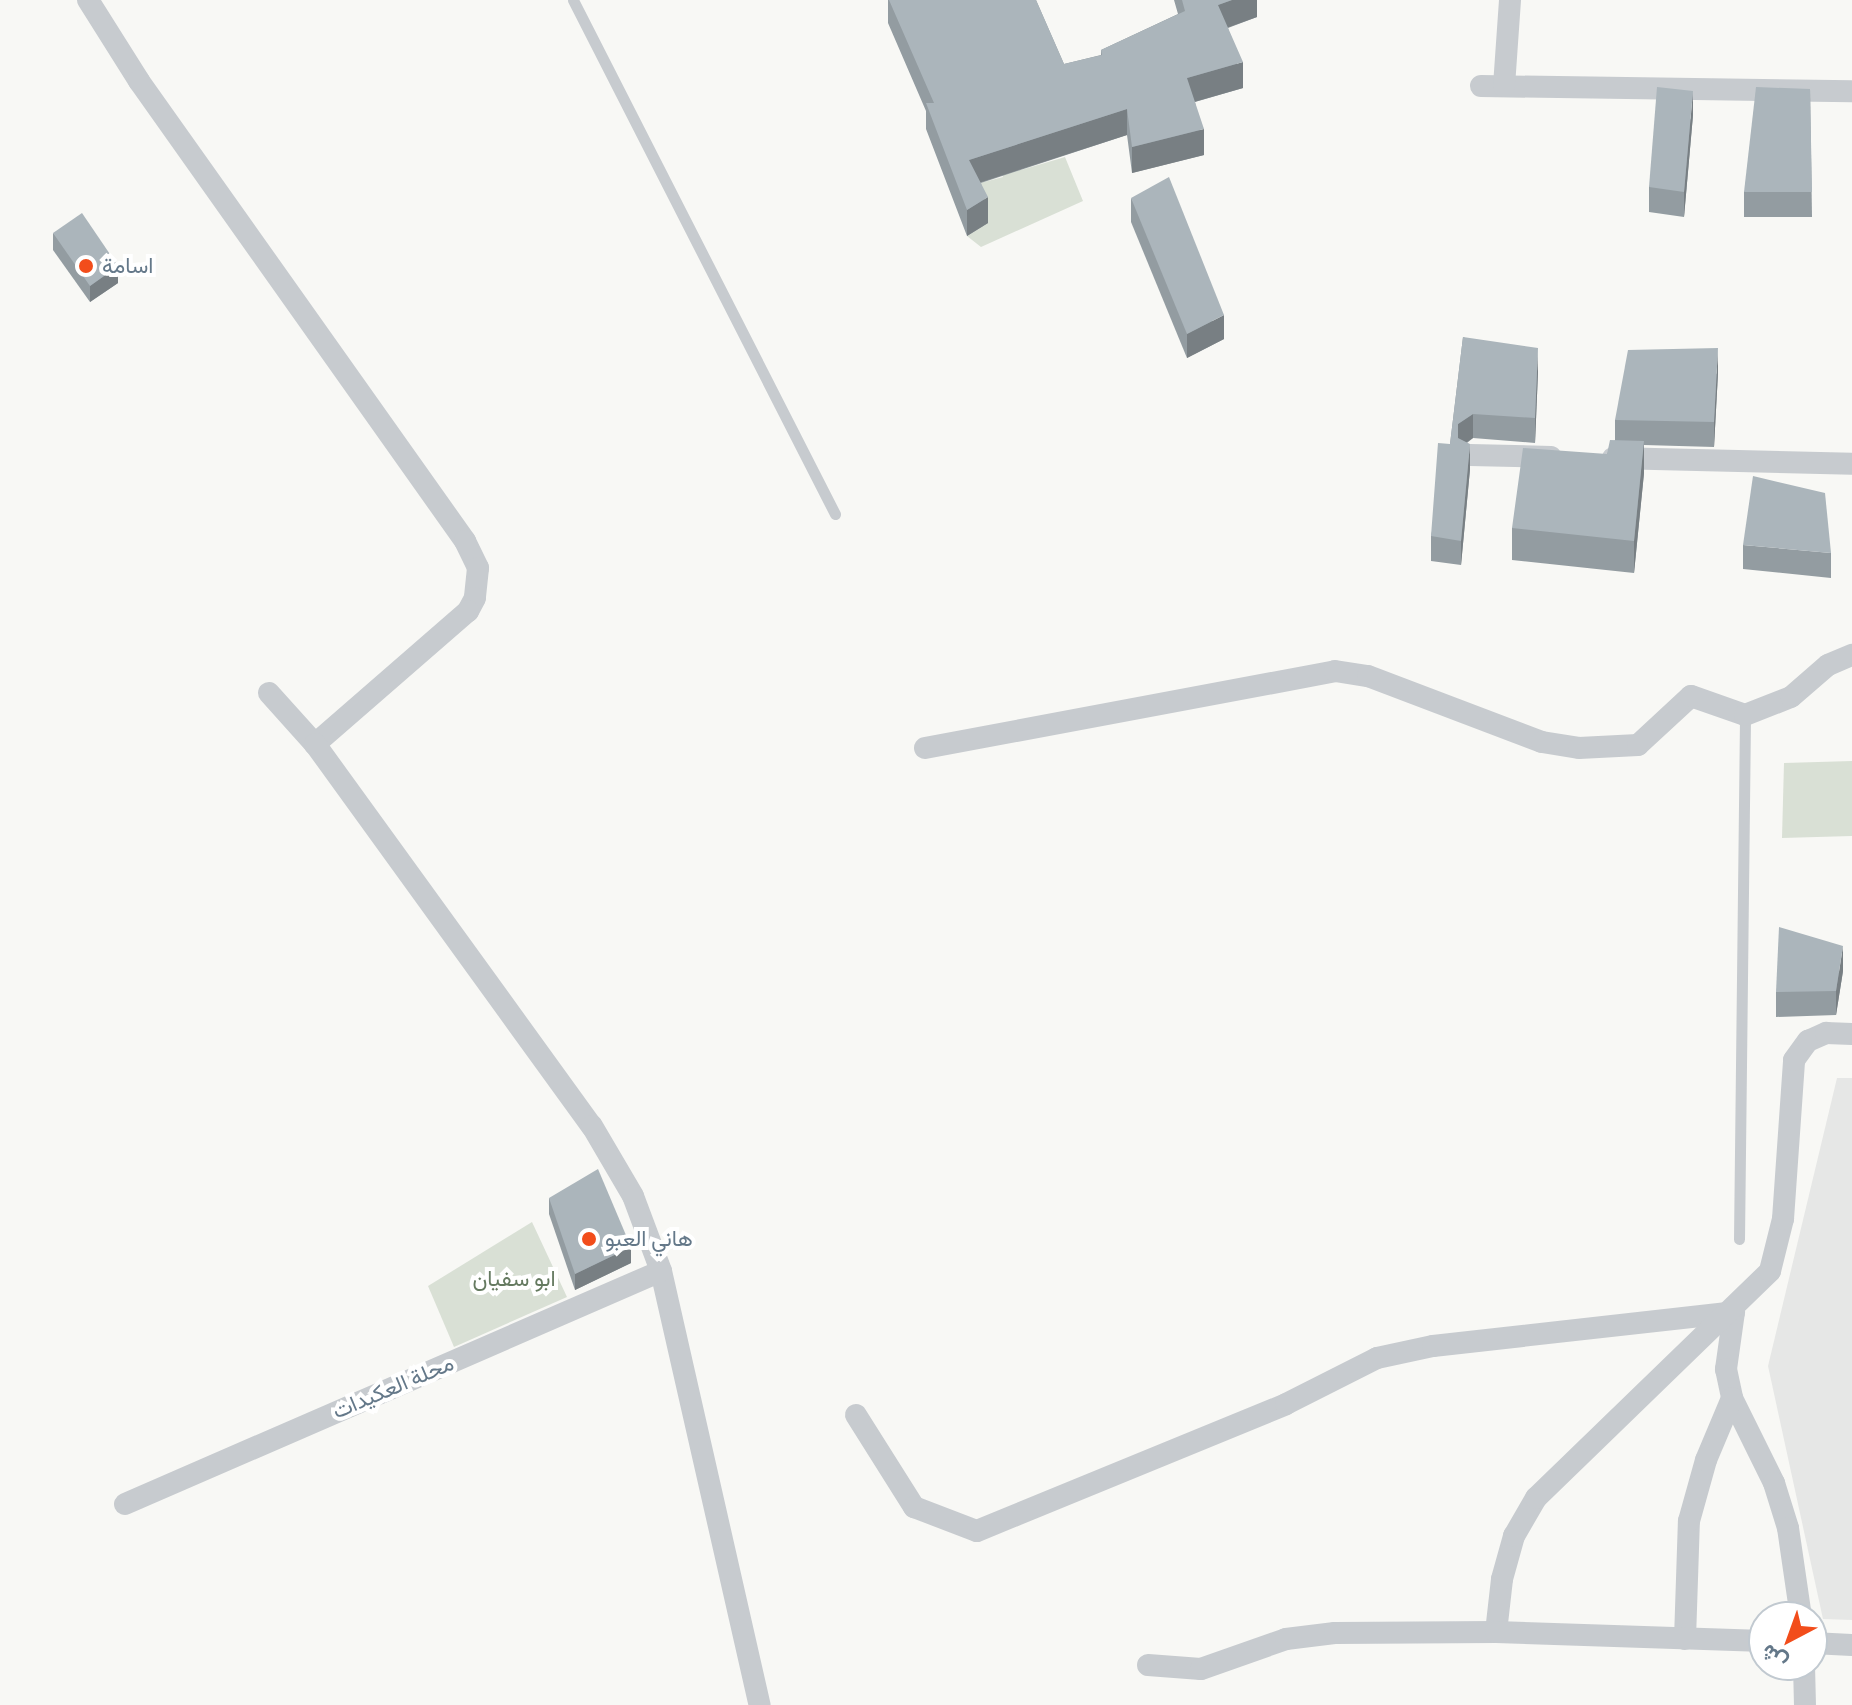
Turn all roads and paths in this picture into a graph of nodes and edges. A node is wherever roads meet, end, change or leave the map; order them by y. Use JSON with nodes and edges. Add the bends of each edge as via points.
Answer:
{"nodes":[{"id":1,"x":88,"y":0,"type":"edge"},
{"id":2,"x":573,"y":0,"type":"edge"},
{"id":3,"x":1510,"y":0,"type":"edge"},
{"id":4,"x":1852,"y":91,"type":"edge"},
{"id":5,"x":1470,"y":455,"type":"edge"},
{"id":6,"x":1852,"y":464,"type":"edge"},
{"id":7,"x":835,"y":514,"type":"dead end"},
{"id":8,"x":1852,"y":655,"type":"edge"},
{"id":9,"x":269,"y":693,"type":"dead end"},
{"id":10,"x":1745,"y":715,"type":"junction"},
{"id":11,"x":315,"y":744,"type":"junction"},
{"id":12,"x":925,"y":748,"type":"dead end"},
{"id":13,"x":1852,"y":1034,"type":"edge"},
{"id":14,"x":1739,"y":1239,"type":"dead end"},
{"id":15,"x":661,"y":1271,"type":"junction"},
{"id":16,"x":1734,"y":1312,"type":"junction"},
{"id":17,"x":1732,"y":1398,"type":"junction"},
{"id":18,"x":856,"y":1415,"type":"dead end"},
{"id":19,"x":125,"y":1504,"type":"dead end"},
{"id":20,"x":1799,"y":1601,"type":"edge"},
{"id":21,"x":1496,"y":1632,"type":"junction"},
{"id":22,"x":1685,"y":1639,"type":"junction"},
{"id":23,"x":1748,"y":1641,"type":"edge"},
{"id":24,"x":1828,"y":1644,"type":"edge"},
{"id":25,"x":1852,"y":1645,"type":"edge"},
{"id":26,"x":1148,"y":1665,"type":"dead end"},
{"id":27,"x":1804,"y":1681,"type":"edge"},
{"id":28,"x":760,"y":1705,"type":"edge"},
{"id":29,"x":1805,"y":1705,"type":"edge"}],
"edges":[{"from":1,"to":11,"type":"street","via":[[139,81],[465,541],[478,568],[479,583],[468,611]]},
{"from":2,"to":7,"type":"lane"},
{"from":3,"to":4,"type":"street","via":[[1492,86]]},
{"from":5,"to":6,"type":"street"},
{"from":8,"to":10,"type":"street","via":[[1828,665],[1791,697]]},
{"from":9,"to":11,"type":"street"},
{"from":10,"to":12,"type":"street","via":[[1691,696],[1638,745],[1579,748],[1542,742],[1368,676],[1319,671]]},
{"from":10,"to":14,"type":"lane"},
{"from":11,"to":15,"type":"street","via":[[614,1156]]},
{"from":13,"to":16,"type":"street","via":[[1826,1033],[1808,1041],[1794,1060],[1779,1254]]},
{"from":15,"to":19,"type":"street","name":"محلة العكيدات"},
{"from":15,"to":28,"type":"street"},
{"from":16,"to":17,"type":"street","via":[[1727,1340]]},
{"from":16,"to":18,"type":"street","via":[[1433,1346],[1377,1358],[1306,1395],[977,1531],[914,1507]]},
{"from":16,"to":21,"type":"street","via":[[1536,1498],[1514,1536]]},
{"from":17,"to":20,"type":"street","via":[[1774,1483],[1788,1528]]},
{"from":17,"to":22,"type":"street","via":[[1689,1521]]},
{"from":21,"to":22,"type":"street"},
{"from":21,"to":26,"type":"street","via":[[1310,1635],[1201,1669]]},
{"from":22,"to":23,"type":"street"},
{"from":24,"to":25,"type":"street"},
{"from":27,"to":29,"type":"street"}]}
